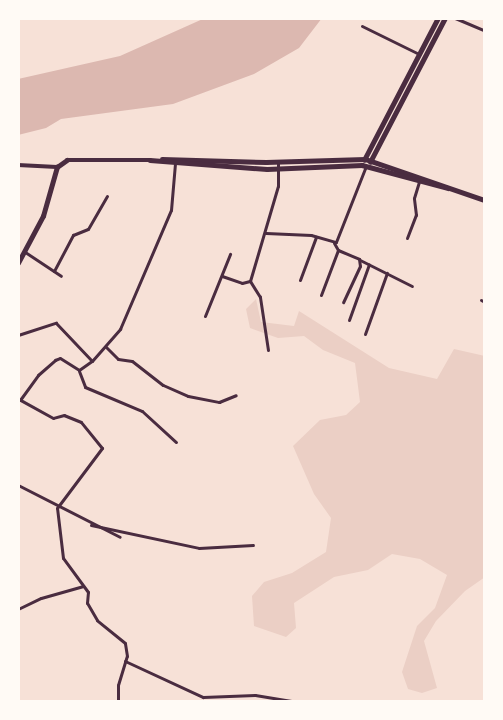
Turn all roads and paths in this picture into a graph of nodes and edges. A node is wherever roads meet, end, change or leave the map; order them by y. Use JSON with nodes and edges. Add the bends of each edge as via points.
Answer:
{"nodes":[{"id":1,"x":438,"y":18,"type":"edge"},
{"id":2,"x":445,"y":18,"type":"edge"},
{"id":3,"x":455,"y":18,"type":"edge"},
{"id":4,"x":362,"y":26,"type":"dead end"},
{"id":5,"x":485,"y":30,"type":"edge"},
{"id":6,"x":422,"y":55,"type":"junction"},
{"id":7,"x":365,"y":159,"type":"junction"},
{"id":8,"x":371,"y":160,"type":"junction"},
{"id":9,"x":175,"y":161,"type":"junction"},
{"id":10,"x":278,"y":162,"type":"junction"},
{"id":11,"x":18,"y":165,"type":"edge"},
{"id":12,"x":365,"y":166,"type":"junction"},
{"id":13,"x":57,"y":167,"type":"junction"},
{"id":14,"x":278,"y":168,"type":"junction"},
{"id":15,"x":419,"y":182,"type":"junction"},
{"id":16,"x":448,"y":188,"type":"junction"},
{"id":17,"x":107,"y":196,"type":"dead end"},
{"id":18,"x":485,"y":201,"type":"edge"},
{"id":19,"x":266,"y":233,"type":"junction"},
{"id":20,"x":316,"y":237,"type":"junction"},
{"id":21,"x":407,"y":238,"type":"dead end"},
{"id":22,"x":334,"y":243,"type":"junction"},
{"id":23,"x":338,"y":250,"type":"junction"},
{"id":24,"x":25,"y":252,"type":"junction"},
{"id":25,"x":230,"y":254,"type":"dead end"},
{"id":26,"x":359,"y":260,"type":"junction"},
{"id":27,"x":18,"y":263,"type":"edge"},
{"id":28,"x":369,"y":264,"type":"junction"},
{"id":29,"x":54,"y":271,"type":"junction"},
{"id":30,"x":387,"y":273,"type":"junction"},
{"id":31,"x":61,"y":276,"type":"dead end"},
{"id":32,"x":222,"y":276,"type":"junction"},
{"id":33,"x":300,"y":280,"type":"dead end"},
{"id":34,"x":250,"y":281,"type":"junction"},
{"id":35,"x":412,"y":286,"type":"dead end"},
{"id":36,"x":321,"y":295,"type":"dead end"},
{"id":37,"x":343,"y":302,"type":"dead end"},
{"id":38,"x":205,"y":316,"type":"dead end"},
{"id":39,"x":349,"y":320,"type":"dead end"},
{"id":40,"x":18,"y":334,"type":"edge"},
{"id":41,"x":365,"y":334,"type":"dead end"},
{"id":42,"x":106,"y":347,"type":"junction"},
{"id":43,"x":268,"y":350,"type":"dead end"},
{"id":44,"x":92,"y":362,"type":"junction"},
{"id":45,"x":79,"y":370,"type":"junction"},
{"id":46,"x":236,"y":395,"type":"dead end"},
{"id":47,"x":19,"y":402,"type":"edge"},
{"id":48,"x":176,"y":442,"type":"dead end"},
{"id":49,"x":18,"y":485,"type":"edge"},
{"id":50,"x":57,"y":508,"type":"junction"},
{"id":51,"x":91,"y":525,"type":"junction"},
{"id":52,"x":120,"y":537,"type":"dead end"},
{"id":53,"x":253,"y":545,"type":"dead end"},
{"id":54,"x":83,"y":586,"type":"junction"},
{"id":55,"x":18,"y":609,"type":"edge"},
{"id":56,"x":125,"y":661,"type":"junction"},
{"id":57,"x":270,"y":697,"type":"junction"},
{"id":58,"x":118,"y":702,"type":"edge"},
{"id":59,"x":267,"y":702,"type":"edge"},
{"id":60,"x":297,"y":702,"type":"edge"}],
"edges":[{"from":1,"to":6,"type":"main road"},
{"from":2,"to":6,"type":"main road"},
{"from":3,"to":5,"type":"street"},
{"from":4,"to":6,"type":"street"},
{"from":6,"to":7,"type":"main road"},
{"from":6,"to":8,"type":"main road"},
{"from":7,"to":8,"type":"main road"},
{"from":7,"to":10,"type":"main road"},
{"from":7,"to":12,"type":"main road"},
{"from":8,"to":12,"type":"main road"},
{"from":8,"to":16,"type":"main road"},
{"from":9,"to":10,"type":"main road"},
{"from":9,"to":13,"type":"main road","via":[[76,158]]},
{"from":9,"to":14,"type":"main road"},
{"from":9,"to":42,"type":"street","via":[[173,199],[164,230],[127,318]]},
{"from":10,"to":14,"type":"street"},
{"from":11,"to":13,"type":"main road"},
{"from":12,"to":14,"type":"main road"},
{"from":12,"to":15,"type":"main road"},
{"from":12,"to":22,"type":"street"},
{"from":13,"to":24,"type":"main road","via":[[43,216]]},
{"from":14,"to":19,"type":"street","via":[[278,186]]},
{"from":15,"to":16,"type":"main road"},
{"from":15,"to":21,"type":"street","via":[[414,198],[416,214]]},
{"from":16,"to":18,"type":"main road"},
{"from":17,"to":29,"type":"street","via":[[87,229],[73,235]]},
{"from":19,"to":20,"type":"street"},
{"from":19,"to":34,"type":"street"},
{"from":20,"to":22,"type":"street"},
{"from":20,"to":33,"type":"street"},
{"from":22,"to":23,"type":"street"},
{"from":23,"to":26,"type":"street"},
{"from":23,"to":36,"type":"street"},
{"from":24,"to":27,"type":"main road"},
{"from":24,"to":29,"type":"street"},
{"from":25,"to":32,"type":"street"},
{"from":26,"to":28,"type":"street"},
{"from":26,"to":37,"type":"street"},
{"from":28,"to":30,"type":"street"},
{"from":28,"to":39,"type":"street"},
{"from":29,"to":31,"type":"street"},
{"from":30,"to":35,"type":"street"},
{"from":30,"to":41,"type":"street"},
{"from":32,"to":34,"type":"street","via":[[242,283]]},
{"from":32,"to":38,"type":"street"},
{"from":34,"to":43,"type":"street","via":[[260,297]]},
{"from":40,"to":44,"type":"street","via":[[56,323]]},
{"from":42,"to":44,"type":"street"},
{"from":42,"to":46,"type":"street","via":[[118,359],[132,361],[163,385],[188,396],[219,402]]},
{"from":44,"to":45,"type":"street"},
{"from":45,"to":47,"type":"street","via":[[60,358],[55,360],[38,375]]},
{"from":45,"to":48,"type":"street","via":[[85,387],[142,411]]},
{"from":47,"to":50,"type":"street","via":[[53,418],[64,415],[81,422],[102,448]]},
{"from":49,"to":50,"type":"street"},
{"from":50,"to":51,"type":"street"},
{"from":50,"to":54,"type":"street","via":[[63,558]]},
{"from":51,"to":52,"type":"street"},
{"from":51,"to":53,"type":"street","via":[[167,538],[193,547]]},
{"from":54,"to":55,"type":"street"},
{"from":54,"to":56,"type":"street","via":[[97,620],[125,643]]},
{"from":56,"to":57,"type":"street","via":[[202,697]]},
{"from":56,"to":58,"type":"street"},
{"from":57,"to":59,"type":"street"},
{"from":57,"to":60,"type":"street"}]}
